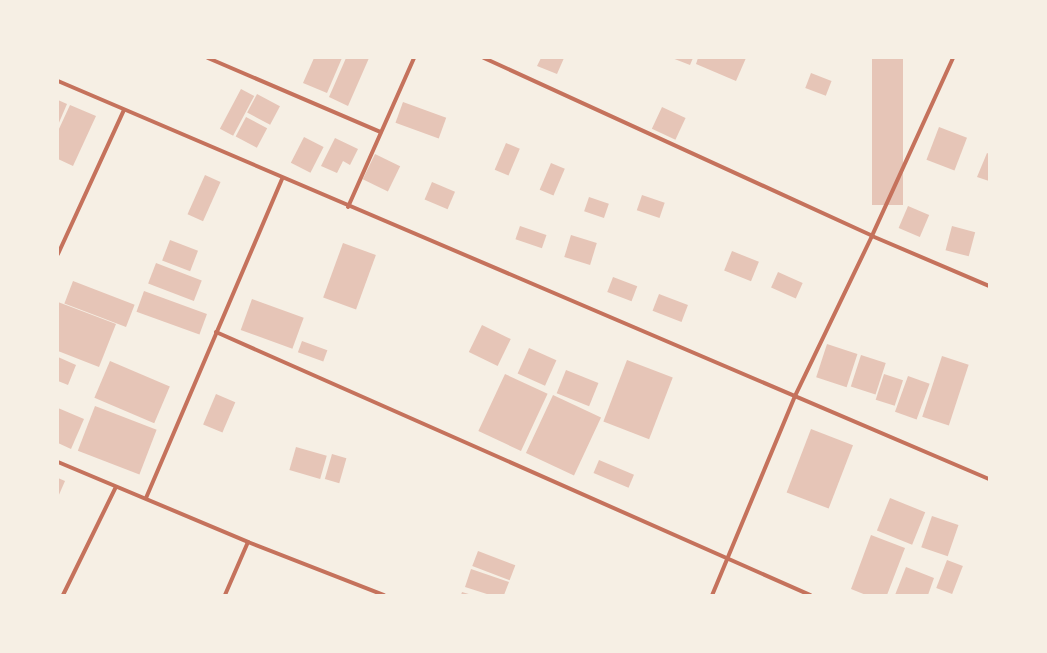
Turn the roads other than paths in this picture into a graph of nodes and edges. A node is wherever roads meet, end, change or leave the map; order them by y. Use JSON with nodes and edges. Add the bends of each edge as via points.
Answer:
{"nodes":[{"id":1,"x":208,"y":58,"type":"edge"},
{"id":2,"x":414,"y":58,"type":"edge"},
{"id":3,"x":484,"y":58,"type":"edge"},
{"id":4,"x":953,"y":58,"type":"edge"},
{"id":5,"x":58,"y":81,"type":"edge"},
{"id":6,"x":124,"y":110,"type":"junction"},
{"id":7,"x":381,"y":132,"type":"junction"},
{"id":8,"x":282,"y":179,"type":"junction"},
{"id":9,"x":348,"y":207,"type":"junction"},
{"id":10,"x":872,"y":236,"type":"junction"},
{"id":11,"x":58,"y":254,"type":"edge"},
{"id":12,"x":989,"y":286,"type":"edge"},
{"id":13,"x":216,"y":332,"type":"junction"},
{"id":14,"x":795,"y":396,"type":"junction"},
{"id":15,"x":58,"y":462,"type":"edge"},
{"id":16,"x":989,"y":479,"type":"edge"},
{"id":17,"x":116,"y":486,"type":"junction"},
{"id":18,"x":146,"y":498,"type":"junction"},
{"id":19,"x":248,"y":542,"type":"junction"},
{"id":20,"x":728,"y":558,"type":"junction"},
{"id":21,"x":63,"y":595,"type":"edge"},
{"id":22,"x":225,"y":595,"type":"edge"},
{"id":23,"x":384,"y":595,"type":"edge"},
{"id":24,"x":712,"y":595,"type":"edge"},
{"id":25,"x":810,"y":595,"type":"edge"}],
"edges":[{"from":1,"to":7,"type":"street"},
{"from":2,"to":7,"type":"street"},
{"from":3,"to":10,"type":"street"},
{"from":4,"to":10,"type":"street"},
{"from":5,"to":6,"type":"street"},
{"from":6,"to":8,"type":"street"},
{"from":6,"to":11,"type":"street"},
{"from":7,"to":9,"type":"street"},
{"from":8,"to":9,"type":"street"},
{"from":8,"to":13,"type":"street"},
{"from":9,"to":14,"type":"street"},
{"from":10,"to":12,"type":"street"},
{"from":10,"to":14,"type":"street"},
{"from":13,"to":18,"type":"street"},
{"from":13,"to":20,"type":"street"},
{"from":14,"to":16,"type":"street"},
{"from":14,"to":20,"type":"street"},
{"from":15,"to":17,"type":"street"},
{"from":17,"to":18,"type":"street"},
{"from":17,"to":21,"type":"street"},
{"from":18,"to":19,"type":"street"},
{"from":19,"to":22,"type":"street"},
{"from":19,"to":23,"type":"street"},
{"from":20,"to":24,"type":"street"},
{"from":20,"to":25,"type":"street"}]}
